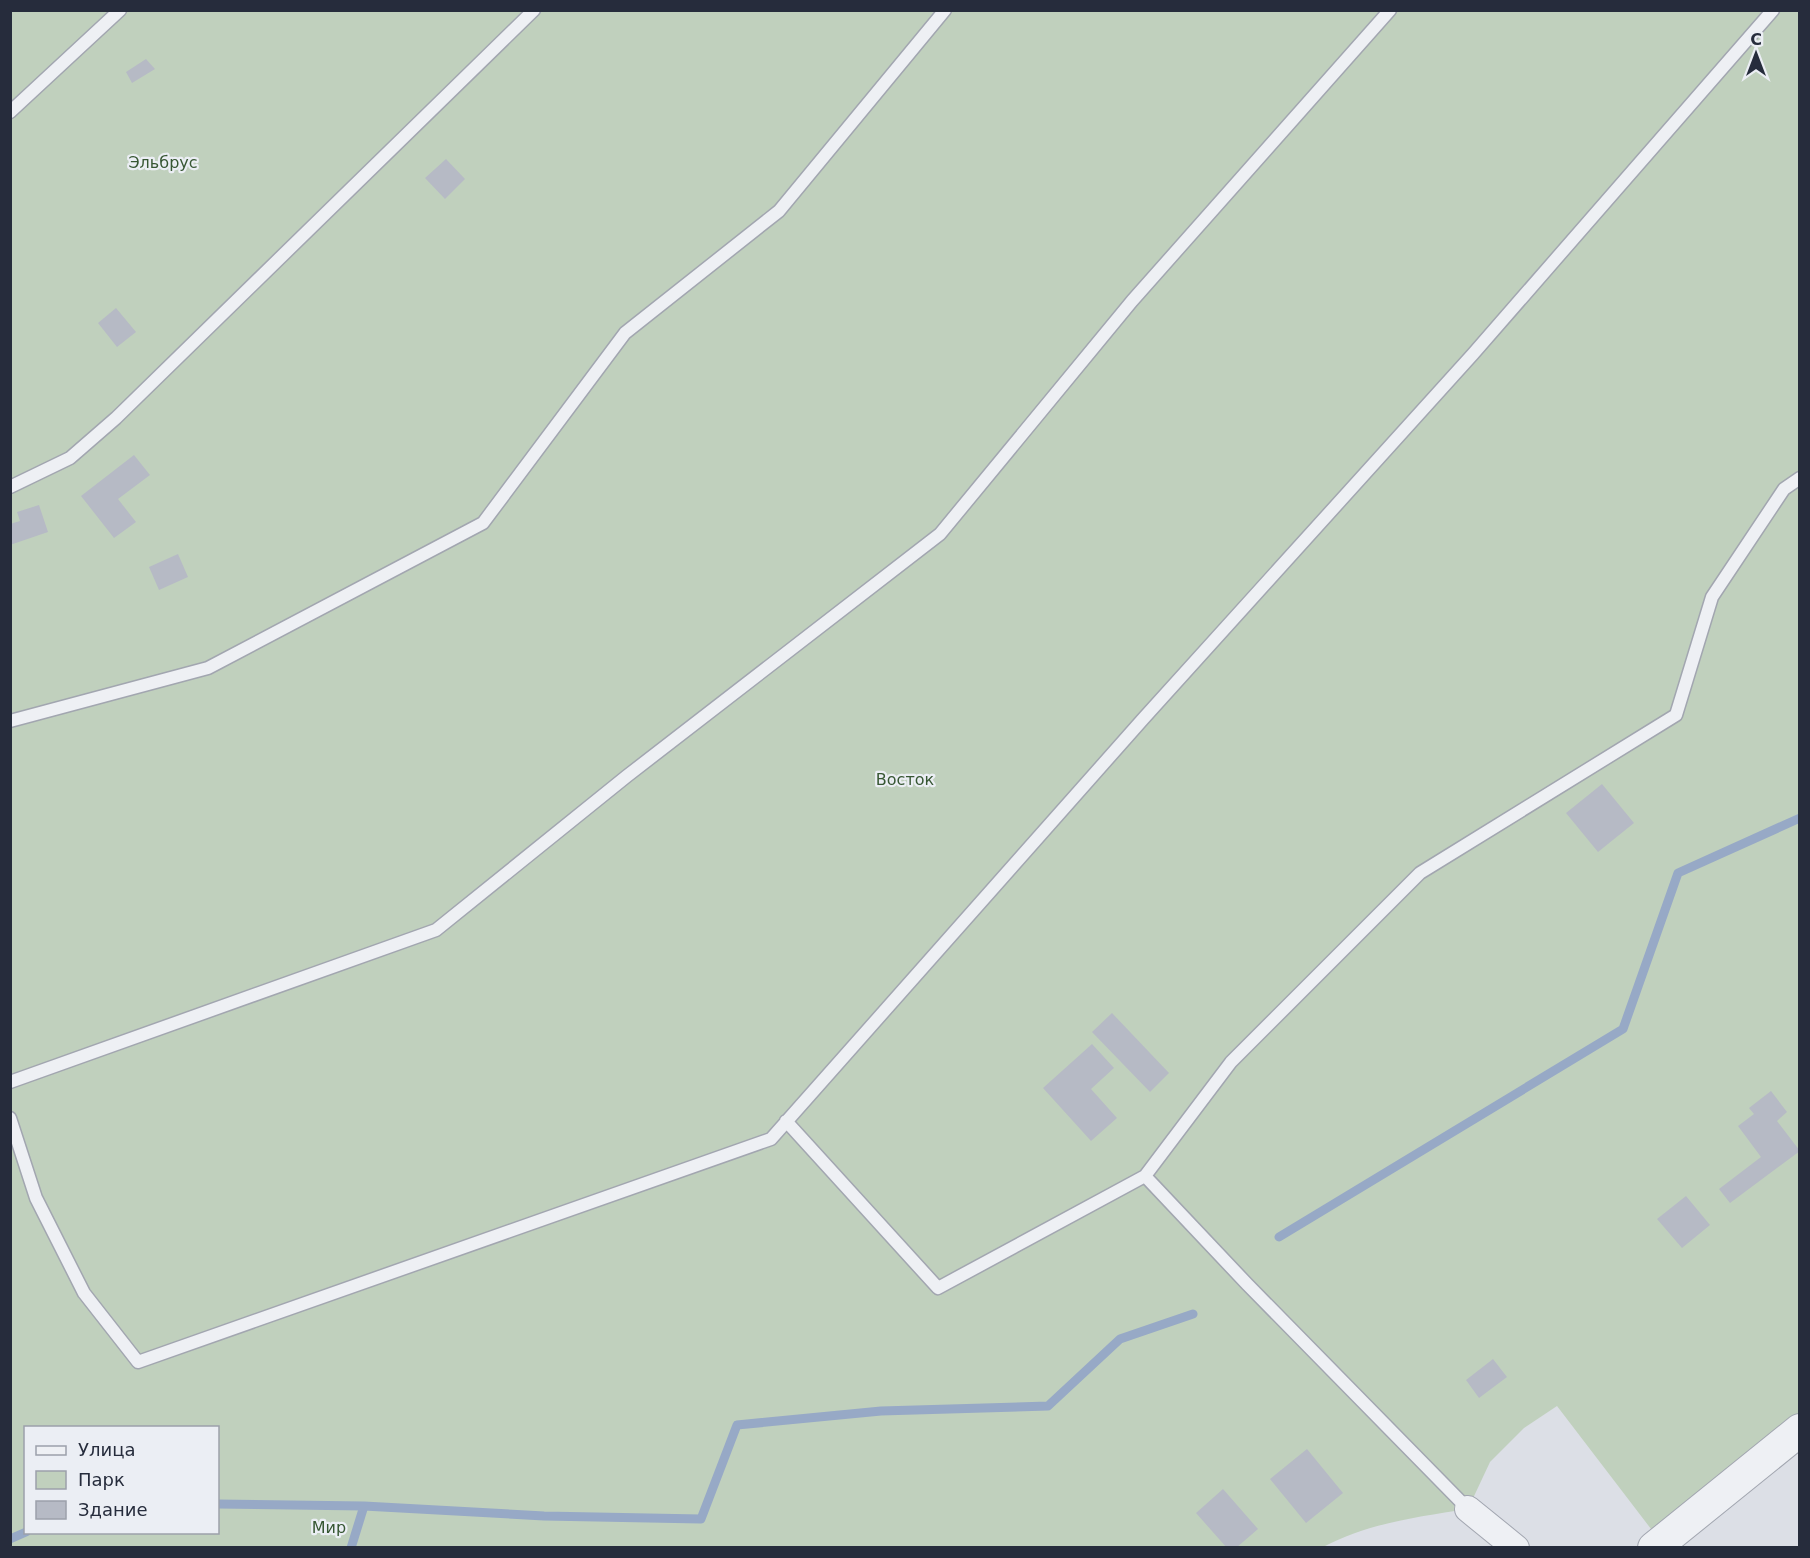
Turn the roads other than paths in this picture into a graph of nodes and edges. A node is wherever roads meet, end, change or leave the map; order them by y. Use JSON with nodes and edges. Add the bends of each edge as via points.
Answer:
{"nodes":[{"id":1,"x":120,"y":10,"type":"edge"},
{"id":2,"x":534,"y":10,"type":"edge"},
{"id":3,"x":945,"y":10,"type":"edge"},
{"id":4,"x":1389,"y":10,"type":"edge"},
{"id":5,"x":1773,"y":10,"type":"edge"},
{"id":6,"x":10,"y":112,"type":"edge"},
{"id":7,"x":1800,"y":478,"type":"edge"},
{"id":8,"x":10,"y":487,"type":"edge"},
{"id":9,"x":10,"y":721,"type":"edge"},
{"id":10,"x":10,"y":1082,"type":"edge"},
{"id":11,"x":10,"y":1118,"type":"edge"},
{"id":12,"x":786,"y":1121,"type":"junction"},
{"id":13,"x":1145,"y":1176,"type":"junction"},
{"id":14,"x":1800,"y":1430,"type":"edge"},
{"id":15,"x":1468,"y":1509,"type":"joint"},
{"id":16,"x":1516,"y":1548,"type":"edge"},
{"id":17,"x":1654,"y":1548,"type":"edge"}],
"edges":[{"from":1,"to":6,"type":"lane"},
{"from":2,"to":8,"type":"lane","via":[[116,418],[69,458]]},
{"from":3,"to":9,"type":"lane","via":[[779,211],[625,333],[483,523],[208,668]]},
{"from":4,"to":10,"type":"lane","via":[[1132,301],[940,534],[627,776],[436,930]]},
{"from":5,"to":12,"type":"lane","via":[[1473,354]]},
{"from":7,"to":13,"type":"lane","via":[[1784,489],[1712,597],[1676,715],[1420,873],[1231,1062]]},
{"from":11,"to":12,"type":"lane","via":[[36,1198],[84,1293],[138,1362],[771,1139]]},
{"from":12,"to":13,"type":"lane","via":[[938,1288]]},
{"from":13,"to":15,"type":"lane"},
{"from":14,"to":17,"type":"street"},
{"from":15,"to":16,"type":"street"}]}
